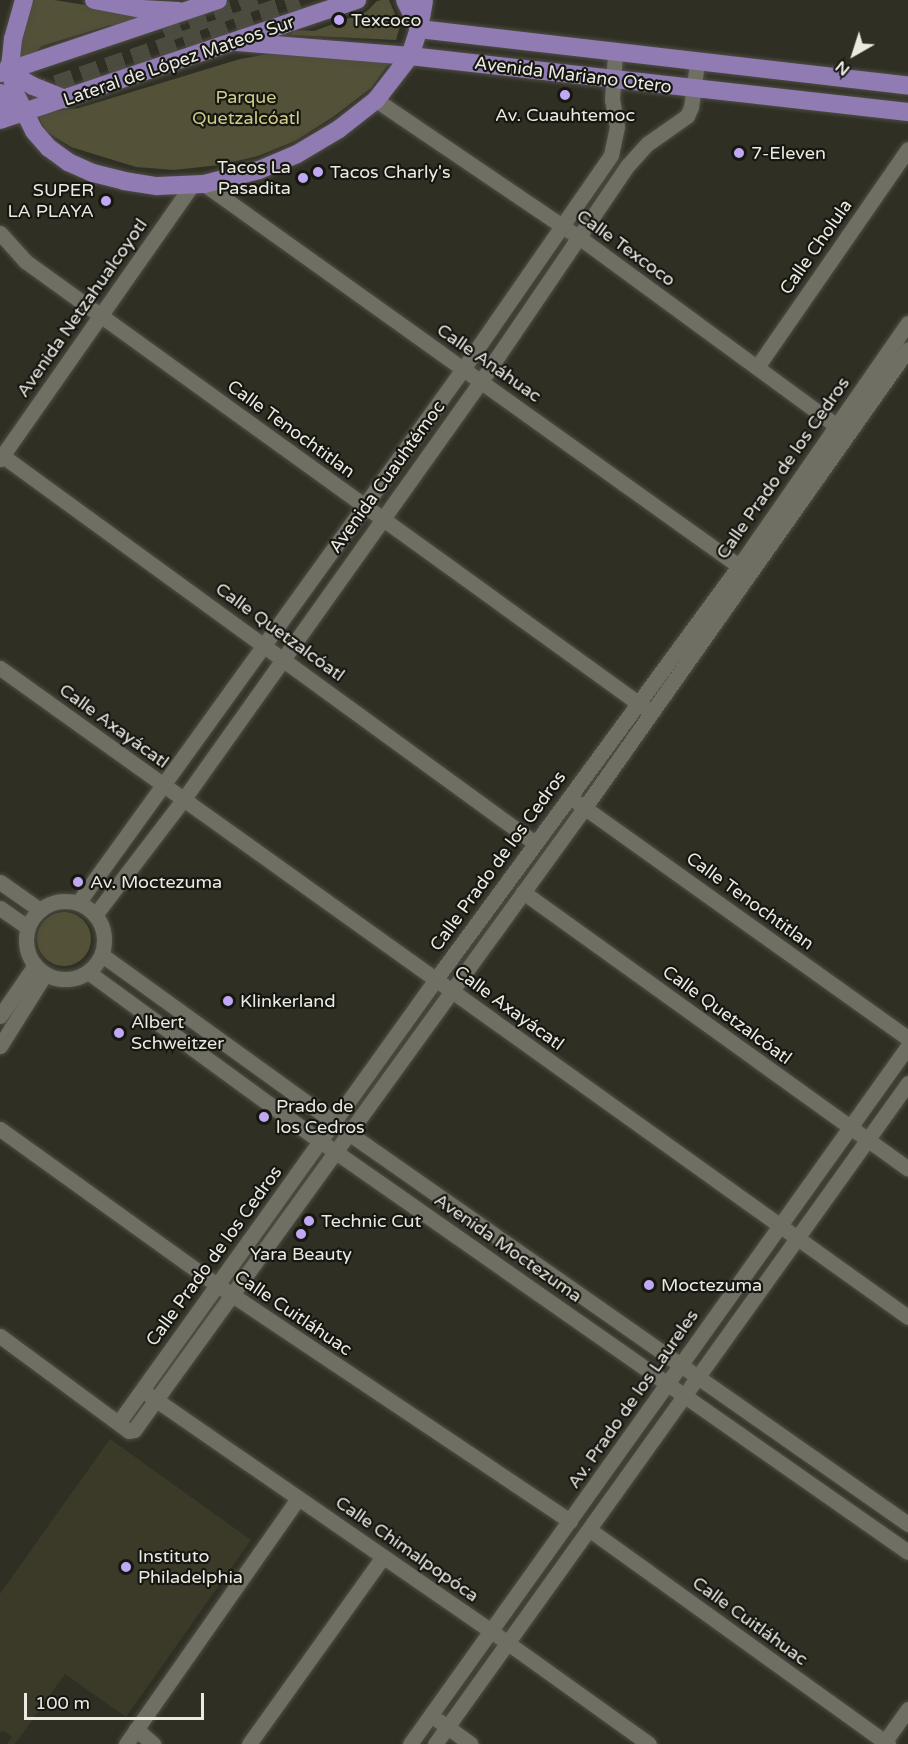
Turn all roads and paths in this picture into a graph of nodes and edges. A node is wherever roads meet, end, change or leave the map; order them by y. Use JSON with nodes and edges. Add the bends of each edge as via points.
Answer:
{"nodes":[{"id":1,"x":24,"y":0,"type":"edge"},
{"id":2,"x":94,"y":0,"type":"edge"},
{"id":3,"x":218,"y":0,"type":"edge"},
{"id":4,"x":357,"y":0,"type":"edge"},
{"id":5,"x":405,"y":0,"type":"edge"},
{"id":6,"x":424,"y":0,"type":"edge"},
{"id":7,"x":189,"y":11,"type":"junction"},
{"id":8,"x":419,"y":29,"type":"junction"},
{"id":9,"x":237,"y":42,"type":"junction"},
{"id":10,"x":0,"y":48,"type":"edge"},
{"id":11,"x":615,"y":54,"type":"junction"},
{"id":12,"x":410,"y":56,"type":"junction"},
{"id":13,"x":697,"y":63,"type":"junction"},
{"id":14,"x":5,"y":71,"type":"edge"},
{"id":15,"x":612,"y":80,"type":"junction"},
{"id":16,"x":908,"y":87,"type":"edge"},
{"id":17,"x":694,"y":89,"type":"junction"},
{"id":18,"x":0,"y":93,"type":"edge"},
{"id":19,"x":64,"y":99,"type":"junction"},
{"id":20,"x":376,"y":100,"type":"junction"},
{"id":21,"x":908,"y":112,"type":"edge"},
{"id":22,"x":23,"y":113,"type":"junction"},
{"id":23,"x":0,"y":119,"type":"edge"},
{"id":24,"x":908,"y":148,"type":"edge"},
{"id":25,"x":198,"y":185,"type":"junction"},
{"id":26,"x":157,"y":186,"type":"junction"},
{"id":27,"x":176,"y":208,"type":"junction"},
{"id":28,"x":563,"y":226,"type":"junction"},
{"id":29,"x":0,"y":233,"type":"edge"},
{"id":30,"x":580,"y":238,"type":"junction"},
{"id":31,"x":101,"y":315,"type":"junction"},
{"id":32,"x":908,"y":323,"type":"edge"},
{"id":33,"x":908,"y":349,"type":"edge"},
{"id":34,"x":757,"y":367,"type":"junction"},
{"id":35,"x":463,"y":369,"type":"junction"},
{"id":36,"x":481,"y":381,"type":"junction"},
{"id":37,"x":843,"y":430,"type":"junction"},
{"id":38,"x":1,"y":456,"type":"edge"},
{"id":39,"x":364,"y":505,"type":"junction"},
{"id":40,"x":382,"y":518,"type":"junction"},
{"id":41,"x":745,"y":570,"type":"junction"},
{"id":42,"x":265,"y":645,"type":"junction"},
{"id":43,"x":282,"y":657,"type":"junction"},
{"id":44,"x":0,"y":668,"type":"edge"},
{"id":45,"x":638,"y":703,"type":"junction"},
{"id":46,"x":652,"y":714,"type":"junction"},
{"id":47,"x":164,"y":786,"type":"junction"},
{"id":48,"x":569,"y":796,"type":"junction"},
{"id":49,"x":183,"y":800,"type":"junction"},
{"id":50,"x":585,"y":807,"type":"junction"},
{"id":51,"x":535,"y":843,"type":"junction"},
{"id":52,"x":0,"y":882,"type":"edge"},
{"id":53,"x":523,"y":892,"type":"junction"},
{"id":54,"x":78,"y":903,"type":"junction"},
{"id":55,"x":0,"y":908,"type":"edge"},
{"id":56,"x":40,"y":910,"type":"junction"},
{"id":57,"x":95,"y":915,"type":"junction"},
{"id":58,"x":27,"y":927,"type":"junction"},
{"id":59,"x":102,"y":955,"type":"junction"},
{"id":60,"x":40,"y":970,"type":"junction"},
{"id":61,"x":88,"y":972,"type":"junction"},
{"id":62,"x":436,"y":980,"type":"junction"},
{"id":63,"x":452,"y":991,"type":"junction"},
{"id":64,"x":0,"y":1016,"type":"edge"},
{"id":65,"x":908,"y":1038,"type":"edge"},
{"id":66,"x":0,"y":1046,"type":"edge"},
{"id":67,"x":908,"y":1046,"type":"edge"},
{"id":68,"x":908,"y":1083,"type":"edge"},
{"id":69,"x":334,"y":1123,"type":"junction"},
{"id":70,"x":849,"y":1127,"type":"junction"},
{"id":71,"x":0,"y":1129,"type":"edge"},
{"id":72,"x":350,"y":1134,"type":"junction"},
{"id":73,"x":867,"y":1140,"type":"junction"},
{"id":74,"x":320,"y":1141,"type":"junction"},
{"id":75,"x":336,"y":1152,"type":"junction"},
{"id":76,"x":908,"y":1169,"type":"edge"},
{"id":77,"x":780,"y":1225,"type":"junction"},
{"id":78,"x":797,"y":1237,"type":"junction"},
{"id":79,"x":216,"y":1284,"type":"junction"},
{"id":80,"x":231,"y":1294,"type":"junction"},
{"id":81,"x":908,"y":1317,"type":"edge"},
{"id":82,"x":0,"y":1336,"type":"edge"},
{"id":83,"x":682,"y":1364,"type":"junction"},
{"id":84,"x":699,"y":1375,"type":"junction"},
{"id":85,"x":669,"y":1383,"type":"junction"},
{"id":86,"x":142,"y":1389,"type":"junction"},
{"id":87,"x":685,"y":1395,"type":"junction"},
{"id":88,"x":155,"y":1399,"type":"junction"},
{"id":89,"x":118,"y":1422,"type":"junction"},
{"id":90,"x":298,"y":1498,"type":"junction"},
{"id":91,"x":570,"y":1521,"type":"junction"},
{"id":92,"x":908,"y":1524,"type":"edge"},
{"id":93,"x":590,"y":1530,"type":"junction"},
{"id":94,"x":908,"y":1552,"type":"edge"},
{"id":95,"x":383,"y":1557,"type":"junction"},
{"id":96,"x":491,"y":1631,"type":"junction"},
{"id":97,"x":508,"y":1643,"type":"junction"},
{"id":98,"x":908,"y":1709,"type":"edge"},
{"id":99,"x":430,"y":1716,"type":"junction"},
{"id":100,"x":447,"y":1727,"type":"junction"},
{"id":101,"x":136,"y":1729,"type":"junction"},
{"id":102,"x":885,"y":1743,"type":"edge"},
{"id":103,"x":126,"y":1744,"type":"edge"},
{"id":104,"x":153,"y":1744,"type":"edge"},
{"id":105,"x":249,"y":1744,"type":"edge"},
{"id":106,"x":410,"y":1744,"type":"edge"},
{"id":107,"x":435,"y":1744,"type":"edge"},
{"id":108,"x":471,"y":1744,"type":"edge"},
{"id":109,"x":649,"y":1744,"type":"edge"}],
"edges":[{"from":1,"to":14,"type":"main road"},
{"from":2,"to":7,"type":"main road","via":[[141,9]]},
{"from":3,"to":7,"type":"main road"},
{"from":4,"to":9,"type":"main road","name":"Lateral de López Mateos Sur"},
{"from":5,"to":8,"type":"main road"},
{"from":6,"to":8,"type":"main road"},
{"from":7,"to":14,"type":"main road"},
{"from":8,"to":11,"type":"main road","name":"Avenida Mariano Otero"},
{"from":8,"to":12,"type":"main road"},
{"from":9,"to":12,"type":"main road","name":"Avenida Mariano Otero"},
{"from":9,"to":19,"type":"main road","name":"Lateral de López Mateos Sur"},
{"from":10,"to":14,"type":"main road"},
{"from":11,"to":13,"type":"main road","name":"Avenida Mariano Otero"},
{"from":11,"to":15,"type":"street","name":"Avenida Cuauhtémoc"},
{"from":12,"to":15,"type":"main road","name":"Avenida Mariano Otero"},
{"from":12,"to":20,"type":"main road"},
{"from":13,"to":16,"type":"main road","name":"Avenida Mariano Otero"},
{"from":13,"to":17,"type":"street","name":"Avenida Cuauhtémoc"},
{"from":14,"to":19,"type":"main road"},
{"from":14,"to":22,"type":"main road"},
{"from":15,"to":17,"type":"main road","name":"Avenida Mariano Otero"},
{"from":15,"to":28,"type":"street","name":"Avenida Cuauhtémoc","via":[[617,128],[614,146]]},
{"from":17,"to":21,"type":"main road","name":"Avenida Mariano Otero"},
{"from":17,"to":30,"type":"street","name":"Avenida Cuauhtémoc","via":[[687,116],[637,154]]},
{"from":18,"to":23,"type":"main road","via":[[4,105]]},
{"from":19,"to":22,"type":"main road","name":"Lateral de López Mateos Sur"},
{"from":20,"to":25,"type":"main road","via":[[339,129],[297,154],[259,170]]},
{"from":20,"to":28,"type":"street","name":"Calle Texcoco"},
{"from":22,"to":23,"type":"main road","name":"Lateral de López Mateos Sur"},
{"from":22,"to":26,"type":"main road","via":[[41,140],[68,162],[124,182]]},
{"from":24,"to":34,"type":"street","name":"Calle Cholula"},
{"from":25,"to":26,"type":"main road"},
{"from":25,"to":27,"type":"street","name":"Avenida Netzahualcoyotl"},
{"from":25,"to":35,"type":"street","name":"Calle Anáhuac"},
{"from":26,"to":27,"type":"street","via":[[173,199]]},
{"from":27,"to":31,"type":"street","name":"Avenida Netzahualcoyotl"},
{"from":28,"to":30,"type":"street","name":"Calle Texcoco"},
{"from":28,"to":35,"type":"street","name":"Avenida Cuauhtémoc"},
{"from":29,"to":31,"type":"street","name":"Calle Tenochtitlan","via":[[25,261]]},
{"from":30,"to":34,"type":"street","name":"Calle Texcoco"},
{"from":30,"to":36,"type":"street","name":"Avenida Cuauhtémoc"},
{"from":31,"to":38,"type":"street","name":"Avenida Netzahualcoyotl"},
{"from":31,"to":39,"type":"street","name":"Calle Tenochtitlan"},
{"from":32,"to":37,"type":"street","name":"Calle Prado de los Cedros"},
{"from":33,"to":37,"type":"street","name":"Calle Prado de los Cedros"},
{"from":34,"to":37,"type":"street","name":"Calle Texcoco"},
{"from":35,"to":36,"type":"street","name":"Calle Anáhuac"},
{"from":35,"to":39,"type":"street","name":"Avenida Cuauhtémoc"},
{"from":36,"to":40,"type":"street","name":"Avenida Cuauhtémoc"},
{"from":36,"to":41,"type":"street","name":"Calle Anáhuac"},
{"from":37,"to":41,"type":"street","name":"Calle Prado de los Cedros"},
{"from":38,"to":42,"type":"street","name":"Calle Quetzalcóatl"},
{"from":39,"to":40,"type":"street","name":"Calle Tenochtitlan"},
{"from":39,"to":42,"type":"street","name":"Avenida Cuauhtémoc"},
{"from":40,"to":43,"type":"street","name":"Avenida Cuauhtémoc"},
{"from":40,"to":45,"type":"street","name":"Calle Tenochtitlan"},
{"from":41,"to":45,"type":"street","name":"Calle Prado de los Cedros"},
{"from":41,"to":46,"type":"street","name":"Calle Prado de los Cedros"},
{"from":42,"to":43,"type":"street","name":"Calle Quetzalcóatl"},
{"from":42,"to":47,"type":"street","name":"Avenida Cuauhtémoc"},
{"from":43,"to":49,"type":"street","name":"Avenida Cuauhtémoc"},
{"from":43,"to":51,"type":"street","name":"Calle Quetzalcóatl"},
{"from":44,"to":47,"type":"street","name":"Calle Axayácatl"},
{"from":45,"to":46,"type":"street","name":"Calle Tenochtitlan"},
{"from":45,"to":48,"type":"street","name":"Calle Prado de los Cedros"},
{"from":46,"to":50,"type":"street","name":"Calle Prado de los Cedros"},
{"from":47,"to":49,"type":"street","name":"Calle Axayácatl"},
{"from":47,"to":54,"type":"street","name":"Avenida Cuauhtémoc"},
{"from":48,"to":50,"type":"street","name":"Calle Tenochtitlan"},
{"from":48,"to":51,"type":"street","name":"Calle Prado de los Cedros"},
{"from":49,"to":57,"type":"street","name":"Avenida Cuauhtémoc"},
{"from":49,"to":62,"type":"street","name":"Calle Axayácatl"},
{"from":50,"to":53,"type":"street","name":"Calle Prado de los Cedros"},
{"from":50,"to":65,"type":"street","name":"Calle Tenochtitlan"},
{"from":51,"to":62,"type":"street","name":"Calle Prado de los Cedros"},
{"from":52,"to":56,"type":"street"},
{"from":53,"to":63,"type":"street","name":"Calle Prado de los Cedros"},
{"from":53,"to":70,"type":"street","name":"Calle Quetzalcóatl"},
{"from":54,"to":56,"type":"street","via":[[54,902]]},
{"from":54,"to":57,"type":"street"},
{"from":55,"to":58,"type":"street"},
{"from":56,"to":58,"type":"street"},
{"from":57,"to":59,"type":"street","via":[[104,934]]},
{"from":58,"to":60,"type":"street","via":[[27,950]]},
{"from":59,"to":61,"type":"street"},
{"from":59,"to":69,"type":"street","name":"Avenida Moctezuma"},
{"from":60,"to":61,"type":"street","via":[[67,980]]},
{"from":60,"to":64,"type":"street"},
{"from":60,"to":66,"type":"street"},
{"from":61,"to":74,"type":"street","name":"Avenida Moctezuma"},
{"from":62,"to":63,"type":"street","name":"Calle Axayácatl"},
{"from":62,"to":69,"type":"street","name":"Calle Prado de los Cedros"},
{"from":63,"to":72,"type":"street","name":"Calle Prado de los Cedros"},
{"from":63,"to":77,"type":"street","name":"Calle Axayácatl"},
{"from":67,"to":70,"type":"street","name":"Av. Prado de los Laureles"},
{"from":68,"to":73,"type":"street"},
{"from":69,"to":72,"type":"street","name":"Avenida Moctezuma"},
{"from":69,"to":74,"type":"street","name":"Calle Prado de los Cedros"},
{"from":70,"to":73,"type":"street","name":"Calle Quetzalcóatl"},
{"from":70,"to":77,"type":"street","name":"Av. Prado de los Laureles"},
{"from":71,"to":79,"type":"street","name":"Calle Cuitláhuac"},
{"from":72,"to":75,"type":"street","name":"Calle Prado de los Cedros"},
{"from":72,"to":83,"type":"street","name":"Avenida Moctezuma"},
{"from":73,"to":76,"type":"street","name":"Calle Quetzalcóatl"},
{"from":73,"to":78,"type":"street"},
{"from":74,"to":75,"type":"street","name":"Avenida Moctezuma"},
{"from":74,"to":79,"type":"street","name":"Calle Prado de los Cedros"},
{"from":75,"to":80,"type":"street","name":"Calle Prado de los Cedros"},
{"from":75,"to":85,"type":"street","name":"Avenida Moctezuma"},
{"from":77,"to":78,"type":"street","name":"Calle Axayácatl"},
{"from":77,"to":83,"type":"street","name":"Av. Prado de los Laureles"},
{"from":78,"to":81,"type":"street","name":"Calle Axayácatl"},
{"from":78,"to":84,"type":"street"},
{"from":79,"to":80,"type":"street","name":"Calle Cuitláhuac"},
{"from":79,"to":86,"type":"street","name":"Calle Prado de los Cedros"},
{"from":80,"to":88,"type":"street","name":"Calle Prado de los Cedros"},
{"from":80,"to":91,"type":"street","name":"Calle Cuitláhuac"},
{"from":82,"to":89,"type":"street"},
{"from":83,"to":84,"type":"street","name":"Avenida Moctezuma"},
{"from":83,"to":85,"type":"street","name":"Av. Prado de los Laureles"},
{"from":84,"to":87,"type":"street"},
{"from":84,"to":92,"type":"street","name":"Avenida Moctezuma"},
{"from":85,"to":87,"type":"street","name":"Avenida Moctezuma"},
{"from":85,"to":91,"type":"street","name":"Av. Prado de los Laureles"},
{"from":86,"to":88,"type":"street","name":"Calle Chimalpopóca"},
{"from":86,"to":89,"type":"street","name":"Calle Prado de los Cedros"},
{"from":87,"to":93,"type":"street"},
{"from":87,"to":94,"type":"street","name":"Avenida Moctezuma"},
{"from":88,"to":89,"type":"street","name":"Calle Prado de los Cedros","via":[[132,1432]]},
{"from":88,"to":90,"type":"street","name":"Calle Chimalpopóca"},
{"from":90,"to":95,"type":"street","name":"Calle Chimalpopóca"},
{"from":90,"to":101,"type":"street"},
{"from":91,"to":96,"type":"street","name":"Av. Prado de los Laureles"},
{"from":93,"to":97,"type":"street"},
{"from":93,"to":102,"type":"street","name":"Calle Cuitláhuac"},
{"from":95,"to":96,"type":"street","name":"Calle Chimalpopóca"},
{"from":95,"to":105,"type":"street"},
{"from":96,"to":97,"type":"street","name":"Calle Chimalpopóca"},
{"from":96,"to":99,"type":"street","name":"Av. Prado de los Laureles"},
{"from":97,"to":100,"type":"street"},
{"from":97,"to":109,"type":"street","name":"Calle Chimalpopóca"},
{"from":98,"to":102,"type":"street"},
{"from":99,"to":100,"type":"street"},
{"from":99,"to":106,"type":"street","name":"Av. Prado de los Laureles"},
{"from":100,"to":107,"type":"street"},
{"from":100,"to":108,"type":"street"},
{"from":101,"to":103,"type":"street"},
{"from":101,"to":104,"type":"street"}]}
